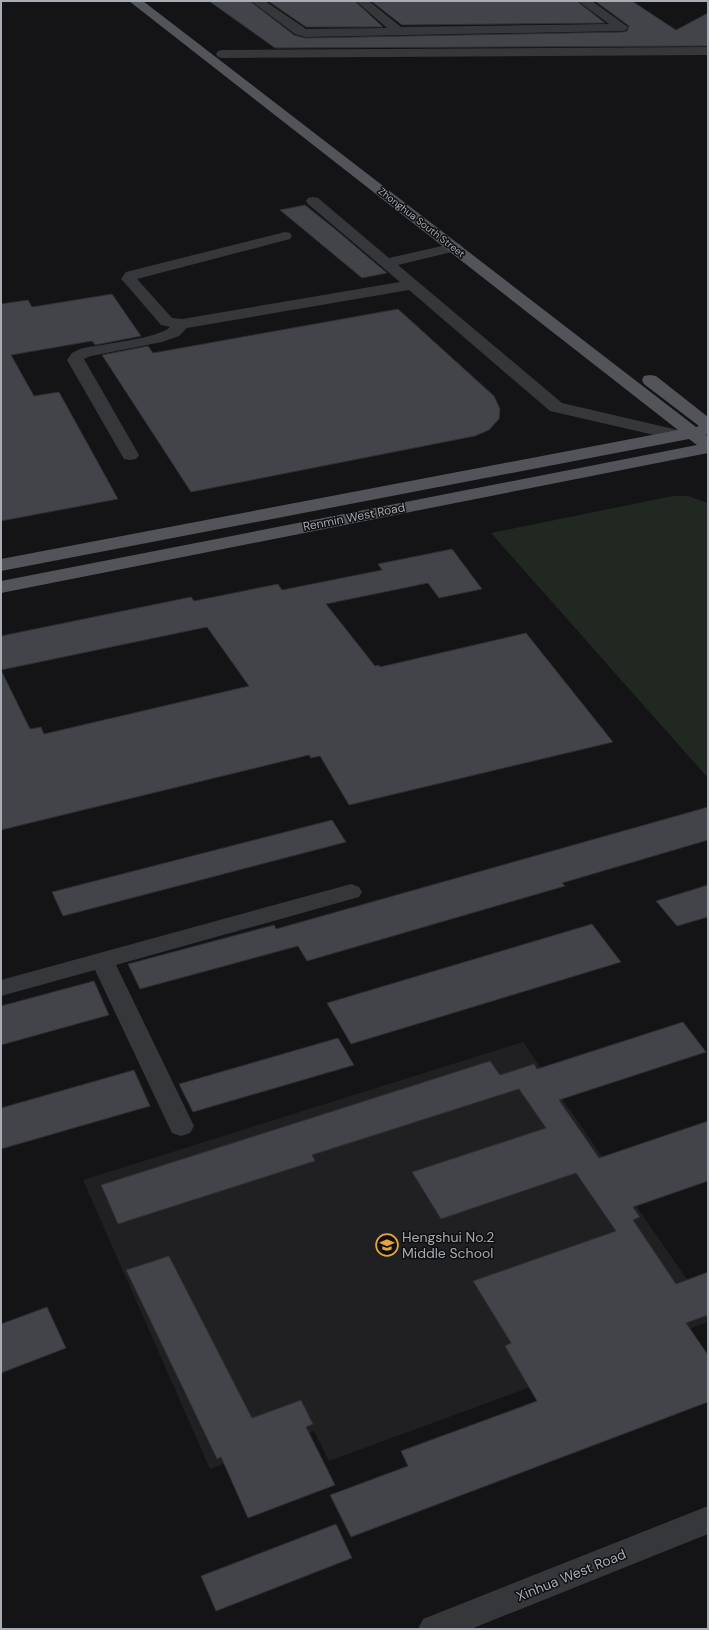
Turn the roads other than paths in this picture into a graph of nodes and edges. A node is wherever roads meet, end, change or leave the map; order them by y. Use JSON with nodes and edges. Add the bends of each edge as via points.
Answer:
{"nodes":[{"id":1,"x":135,"y":1,"type":"edge"},
{"id":2,"x":153,"y":1,"type":"edge"},
{"id":3,"x":258,"y":1,"type":"edge"},
{"id":4,"x":362,"y":1,"type":"edge"},
{"id":5,"x":584,"y":1,"type":"edge"},
{"id":6,"x":399,"y":32,"type":"junction"},
{"id":7,"x":708,"y":51,"type":"edge"},
{"id":8,"x":222,"y":54,"type":"junction"},
{"id":9,"x":313,"y":201,"type":"dead end"},
{"id":10,"x":447,"y":224,"type":"dead end"},
{"id":11,"x":285,"y":236,"type":"dead end"},
{"id":12,"x":460,"y":240,"type":"junction"},
{"id":13,"x":386,"y":263,"type":"junction"},
{"id":14,"x":412,"y":285,"type":"junction"},
{"id":15,"x":182,"y":324,"type":"junction"},
{"id":16,"x":640,"y":372,"type":"dead end"},
{"id":17,"x":696,"y":430,"type":"edge"},
{"id":18,"x":708,"y":445,"type":"edge"},
{"id":19,"x":708,"y":448,"type":"edge"},
{"id":20,"x":130,"y":455,"type":"dead end"},
{"id":21,"x":1,"y":566,"type":"edge"},
{"id":22,"x":1,"y":587,"type":"edge"},
{"id":23,"x":351,"y":892,"type":"dead end"},
{"id":24,"x":102,"y":960,"type":"junction"},
{"id":25,"x":1,"y":988,"type":"edge"},
{"id":26,"x":181,"y":1126,"type":"dead end"},
{"id":27,"x":708,"y":1520,"type":"edge"},
{"id":28,"x":434,"y":1629,"type":"edge"}],
"edges":[{"from":1,"to":12,"type":"main road","name":"Zhonghua South Street"},
{"from":2,"to":8,"type":"main road","name":"Zhonghua South Street"},
{"from":3,"to":6,"type":"street","via":[[305,33]]},
{"from":4,"to":6,"type":"street"},
{"from":5,"to":6,"type":"street","via":[[622,27]]},
{"from":7,"to":8,"type":"street"},
{"from":8,"to":10,"type":"main road","name":"Zhonghua South Street"},
{"from":9,"to":13,"type":"street"},
{"from":11,"to":15,"type":"street","via":[[131,275],[129,279],[167,322]]},
{"from":12,"to":13,"type":"street"},
{"from":12,"to":17,"type":"main road","name":"Zhonghua South Street"},
{"from":13,"to":14,"type":"street"},
{"from":14,"to":15,"type":"street"},
{"from":14,"to":17,"type":"street","via":[[556,407]]},
{"from":15,"to":20,"type":"street","via":[[173,333],[156,339],[86,352],[75,360]]},
{"from":16,"to":17,"type":"main road","name":"Zhonghua South Street"},
{"from":17,"to":18,"type":"main road","name":"Zhonghua South Street"},
{"from":17,"to":21,"type":"main road","name":"Renmin West Road"},
{"from":19,"to":22,"type":"main road","name":"Renmin West Road"},
{"from":23,"to":24,"type":"street"},
{"from":24,"to":25,"type":"street"},
{"from":24,"to":26,"type":"street"},
{"from":27,"to":28,"type":"street","name":"Xinhua West Road"}]}
